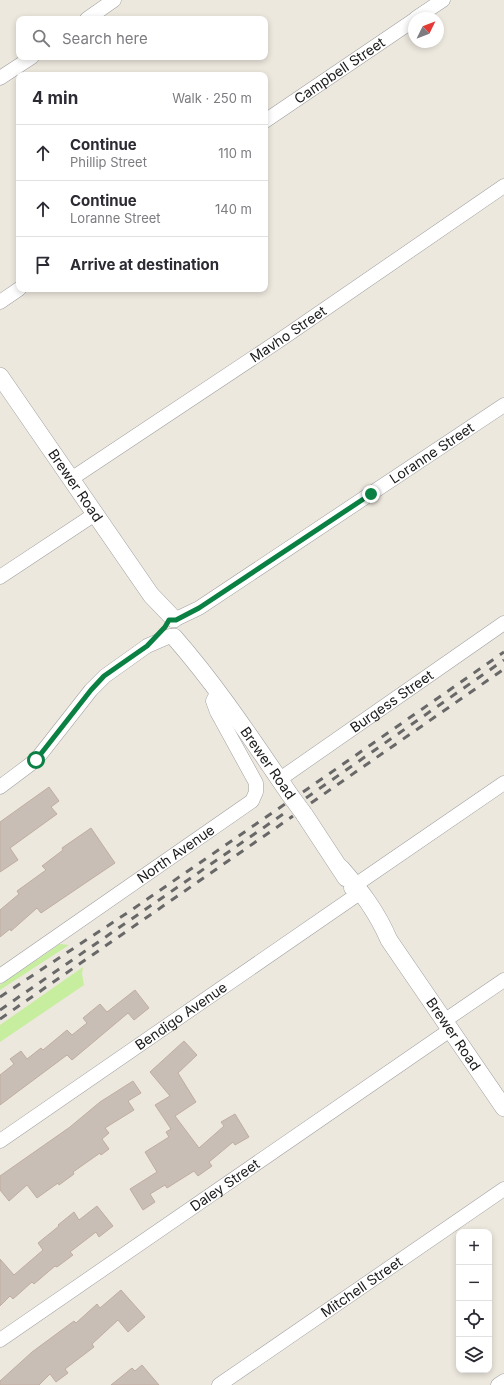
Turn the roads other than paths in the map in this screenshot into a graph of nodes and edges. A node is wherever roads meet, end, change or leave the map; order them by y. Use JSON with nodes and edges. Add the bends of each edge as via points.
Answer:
{"nodes":[{"id":1,"x":114,"y":0,"type":"edge"},
{"id":2,"x":443,"y":0,"type":"edge"},
{"id":3,"x":425,"y":12,"type":"edge"},
{"id":4,"x":91,"y":16,"type":"edge"},
{"id":5,"x":408,"y":24,"type":"edge"},
{"id":6,"x":27,"y":60,"type":"edge"},
{"id":7,"x":1,"y":74,"type":"edge"},
{"id":8,"x":268,"y":119,"type":"edge"},
{"id":9,"x":504,"y":186,"type":"edge"},
{"id":10,"x":16,"y":291,"type":"edge"},
{"id":11,"x":0,"y":302,"type":"edge"},
{"id":12,"x":3,"y":385,"type":"edge"},
{"id":13,"x":504,"y":404,"type":"edge"},
{"id":14,"x":71,"y":479,"type":"junction"},
{"id":15,"x":95,"y":514,"type":"junction"},
{"id":16,"x":0,"y":578,"type":"edge"},
{"id":17,"x":504,"y":623,"type":"edge"},
{"id":18,"x":174,"y":628,"type":"junction"},
{"id":19,"x":217,"y":693,"type":"junction"},
{"id":20,"x":280,"y":779,"type":"junction"},
{"id":21,"x":504,"y":783,"type":"edge"},
{"id":22,"x":0,"y":787,"type":"edge"},
{"id":23,"x":356,"y":890,"type":"junction"},
{"id":24,"x":0,"y":976,"type":"edge"},
{"id":25,"x":504,"y":980,"type":"edge"},
{"id":26,"x":447,"y":1026,"type":"junction"},
{"id":27,"x":504,"y":1108,"type":"edge"},
{"id":28,"x":0,"y":1141,"type":"edge"},
{"id":29,"x":504,"y":1189,"type":"edge"},
{"id":30,"x":0,"y":1340,"type":"edge"},
{"id":31,"x":504,"y":1381,"type":"edge"},
{"id":32,"x":219,"y":1385,"type":"edge"},
{"id":33,"x":498,"y":1385,"type":"edge"}],
"edges":[{"from":1,"to":4,"type":"street"},
{"from":2,"to":3,"type":"street"},
{"from":5,"to":8,"type":"street","name":"Campbell Street"},
{"from":6,"to":7,"type":"street"},
{"from":9,"to":14,"type":"street","name":"Mavho Street","via":[[284,338]]},
{"from":10,"to":11,"type":"street"},
{"from":12,"to":14,"type":"street","name":"Brewer Road"},
{"from":13,"to":18,"type":"street","name":"Loranne Street","via":[[199,608]]},
{"from":14,"to":15,"type":"street","name":"Brewer Road"},
{"from":15,"to":16,"type":"street"},
{"from":15,"to":18,"type":"street","name":"Brewer Road"},
{"from":17,"to":20,"type":"street","name":"Burgess Street"},
{"from":18,"to":19,"type":"street","name":"Brewer Road"},
{"from":18,"to":22,"type":"street","name":"Loranne Street","via":[[104,676],[36,760]]},
{"from":19,"to":20,"type":"street","name":"Brewer Road"},
{"from":19,"to":24,"type":"street","name":"North Avenue","via":[[213,701],[217,712],[256,783],[256,792],[252,800]]},
{"from":20,"to":23,"type":"street","name":"Brewer Road","bridge":true},
{"from":21,"to":23,"type":"street","name":"Bendigo Avenue"},
{"from":23,"to":26,"type":"street","name":"Brewer Road","via":[[376,928],[389,940]]},
{"from":23,"to":28,"type":"street","name":"Bendigo Avenue"},
{"from":25,"to":26,"type":"street","name":"Daley Street"},
{"from":26,"to":27,"type":"street","name":"Brewer Road"},
{"from":26,"to":30,"type":"street","name":"Daley Street"},
{"from":29,"to":32,"type":"street","name":"Mitchell Street"},
{"from":31,"to":33,"type":"street"}]}
